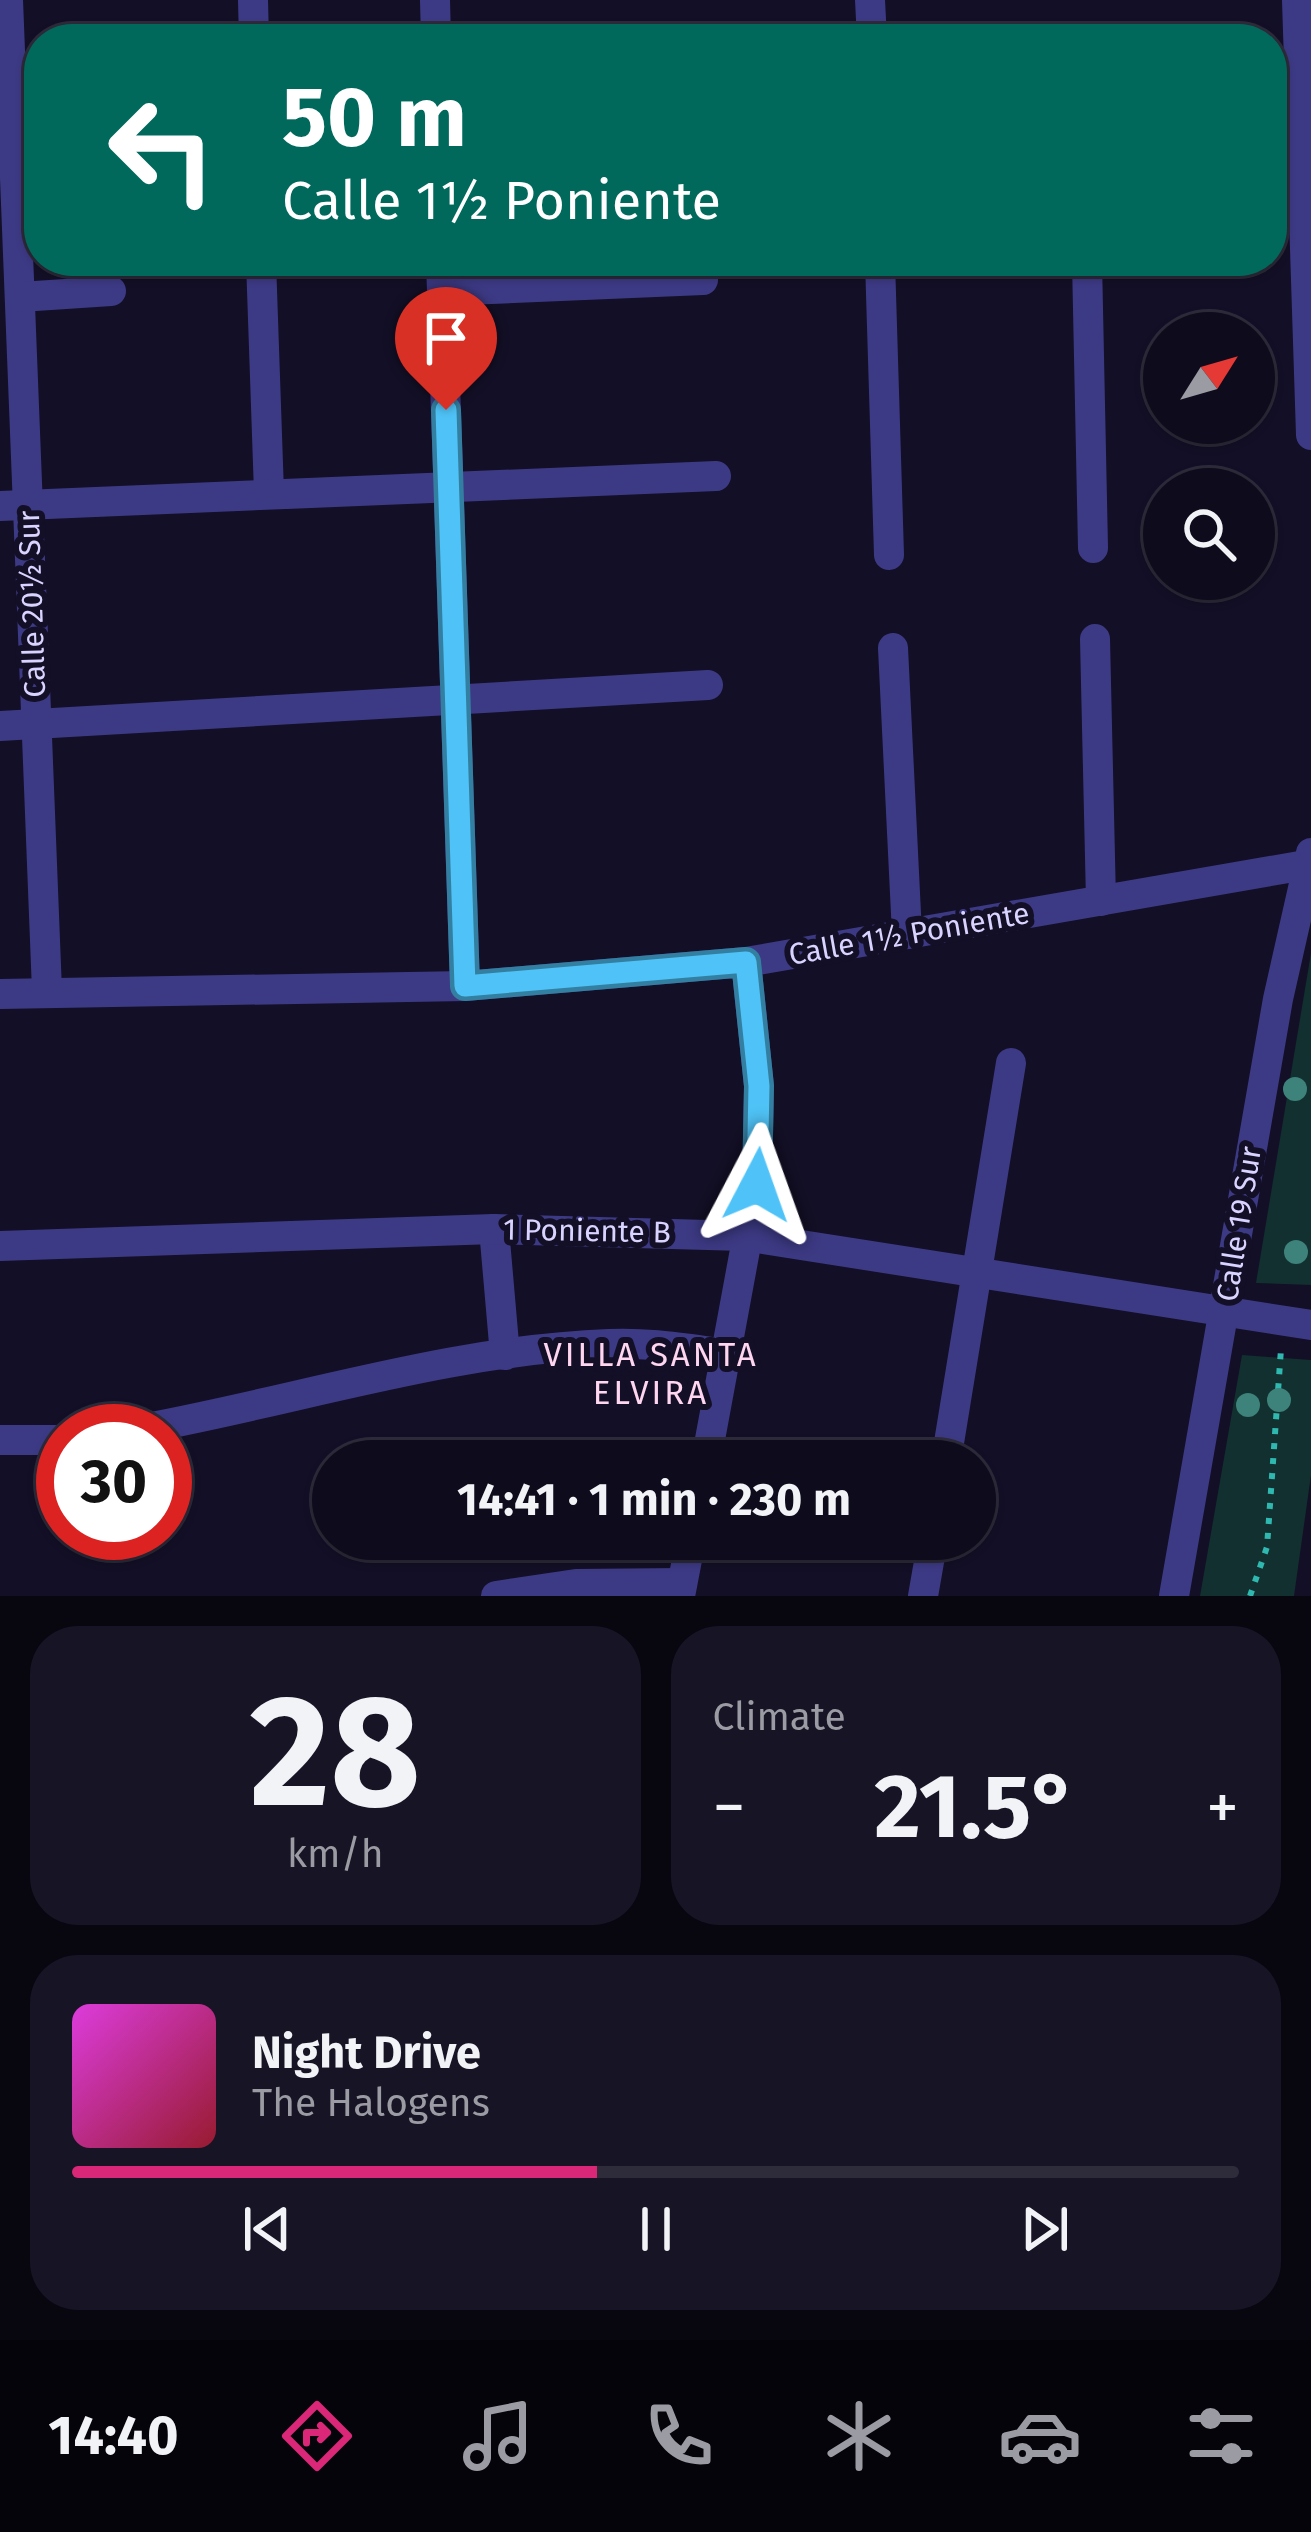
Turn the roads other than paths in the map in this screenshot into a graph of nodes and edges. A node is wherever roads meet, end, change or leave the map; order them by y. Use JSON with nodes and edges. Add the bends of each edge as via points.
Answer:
{"nodes":[{"id":1,"x":8,"y":0,"type":"edge"},
{"id":2,"x":1297,"y":0,"type":"edge"},
{"id":3,"x":1294,"y":61,"type":"edge"},
{"id":4,"x":24,"y":74,"type":"edge"},
{"id":5,"x":24,"y":123,"type":"edge"},
{"id":6,"x":262,"y":276,"type":"edge"},
{"id":7,"x":442,"y":276,"type":"edge"},
{"id":8,"x":881,"y":276,"type":"edge"},
{"id":9,"x":1087,"y":276,"type":"edge"},
{"id":10,"x":703,"y":280,"type":"dead end"},
{"id":11,"x":110,"y":291,"type":"dead end"},
{"id":12,"x":20,"y":297,"type":"junction"},
{"id":13,"x":1311,"y":435,"type":"edge"},
{"id":14,"x":716,"y":476,"type":"dead end"},
{"id":15,"x":449,"y":489,"type":"junction"},
{"id":16,"x":269,"y":493,"type":"junction"},
{"id":17,"x":14,"y":505,"type":"edge"},
{"id":18,"x":1093,"y":548,"type":"dead end"},
{"id":19,"x":890,"y":555,"type":"dead end"},
{"id":20,"x":1095,"y":639,"type":"dead end"},
{"id":21,"x":893,"y":648,"type":"dead end"},
{"id":22,"x":708,"y":685,"type":"dead end"},
{"id":23,"x":458,"y":700,"type":"junction"},
{"id":24,"x":37,"y":724,"type":"junction"},
{"id":25,"x":0,"y":726,"type":"edge"},
{"id":26,"x":1310,"y":860,"type":"edge"},
{"id":27,"x":1101,"y":901,"type":"junction"},
{"id":28,"x":907,"y":934,"type":"junction"},
{"id":29,"x":746,"y":962,"type":"junction"},
{"id":30,"x":465,"y":986,"type":"junction"},
{"id":31,"x":47,"y":992,"type":"junction"},
{"id":32,"x":0,"y":994,"type":"edge"},
{"id":33,"x":1011,"y":1064,"type":"dead end"},
{"id":34,"x":494,"y":1229,"type":"junction"},
{"id":35,"x":744,"y":1236,"type":"junction"},
{"id":36,"x":0,"y":1246,"type":"edge"},
{"id":37,"x":977,"y":1273,"type":"junction"},
{"id":38,"x":1224,"y":1311,"type":"junction"},
{"id":39,"x":1297,"y":1323,"type":"edge"},
{"id":40,"x":728,"y":1354,"type":"junction"},
{"id":41,"x":505,"y":1355,"type":"junction"},
{"id":42,"x":192,"y":1418,"type":"edge"},
{"id":43,"x":0,"y":1440,"type":"edge"},
{"id":44,"x":36,"y":1440,"type":"edge"},
{"id":45,"x":710,"y":1440,"type":"edge"},
{"id":46,"x":949,"y":1440,"type":"edge"},
{"id":47,"x":687,"y":1560,"type":"edge"},
{"id":48,"x":929,"y":1560,"type":"edge"},
{"id":49,"x":681,"y":1590,"type":"edge"},
{"id":50,"x":496,"y":1596,"type":"edge"},
{"id":51,"x":923,"y":1596,"type":"edge"},
{"id":52,"x":1174,"y":1596,"type":"edge"}],
"edges":[{"from":1,"to":4,"type":"street","name":"Calle 20½ Sur"},
{"from":2,"to":3,"type":"street"},
{"from":3,"to":13,"type":"street"},
{"from":5,"to":12,"type":"street","name":"Calle 20½ Sur"},
{"from":6,"to":16,"type":"street"},
{"from":7,"to":10,"type":"street"},
{"from":7,"to":15,"type":"street"},
{"from":8,"to":19,"type":"street"},
{"from":9,"to":18,"type":"street"},
{"from":11,"to":12,"type":"street"},
{"from":12,"to":17,"type":"street","name":"Calle 20½ Sur"},
{"from":14,"to":15,"type":"street"},
{"from":15,"to":16,"type":"street"},
{"from":15,"to":23,"type":"street"},
{"from":16,"to":17,"type":"street"},
{"from":17,"to":24,"type":"street","name":"Calle 20½ Sur"},
{"from":20,"to":27,"type":"street"},
{"from":21,"to":28,"type":"street"},
{"from":22,"to":23,"type":"street"},
{"from":23,"to":24,"type":"street"},
{"from":23,"to":30,"type":"street"},
{"from":24,"to":25,"type":"street"},
{"from":24,"to":31,"type":"street","name":"Calle 20½ Sur"},
{"from":26,"to":27,"type":"street","name":"Calle 1½ Poniente"},
{"from":26,"to":38,"type":"street","name":"Calle 19 Sur"},
{"from":27,"to":28,"type":"street","name":"Calle 1½ Poniente"},
{"from":28,"to":29,"type":"street","name":"Calle 1½ Poniente"},
{"from":29,"to":30,"type":"street","name":"Calle 1½ Poniente"},
{"from":29,"to":35,"type":"street","via":[[761,1130]]},
{"from":30,"to":31,"type":"street","name":"Calle 1½ Poniente"},
{"from":31,"to":32,"type":"street","name":"Calle 1½ Poniente"},
{"from":33,"to":37,"type":"street"},
{"from":34,"to":35,"type":"street","name":"1 Poniente B"},
{"from":34,"to":36,"type":"street","name":"1 Poniente B"},
{"from":34,"to":41,"type":"street"},
{"from":35,"to":37,"type":"street","name":"1 Poniente B"},
{"from":35,"to":40,"type":"street"},
{"from":37,"to":38,"type":"street","name":"1 Poniente B"},
{"from":37,"to":46,"type":"street"},
{"from":38,"to":39,"type":"street","name":"1 Poniente B"},
{"from":38,"to":52,"type":"street","name":"Calle 19 Sur"},
{"from":40,"to":41,"type":"street","via":[[609,1344]]},
{"from":40,"to":45,"type":"street"},
{"from":41,"to":42,"type":"street"},
{"from":43,"to":44,"type":"street"},
{"from":47,"to":49,"type":"street"},
{"from":48,"to":51,"type":"street"},
{"from":49,"to":50,"type":"street","via":[[576,1584]]}]}
